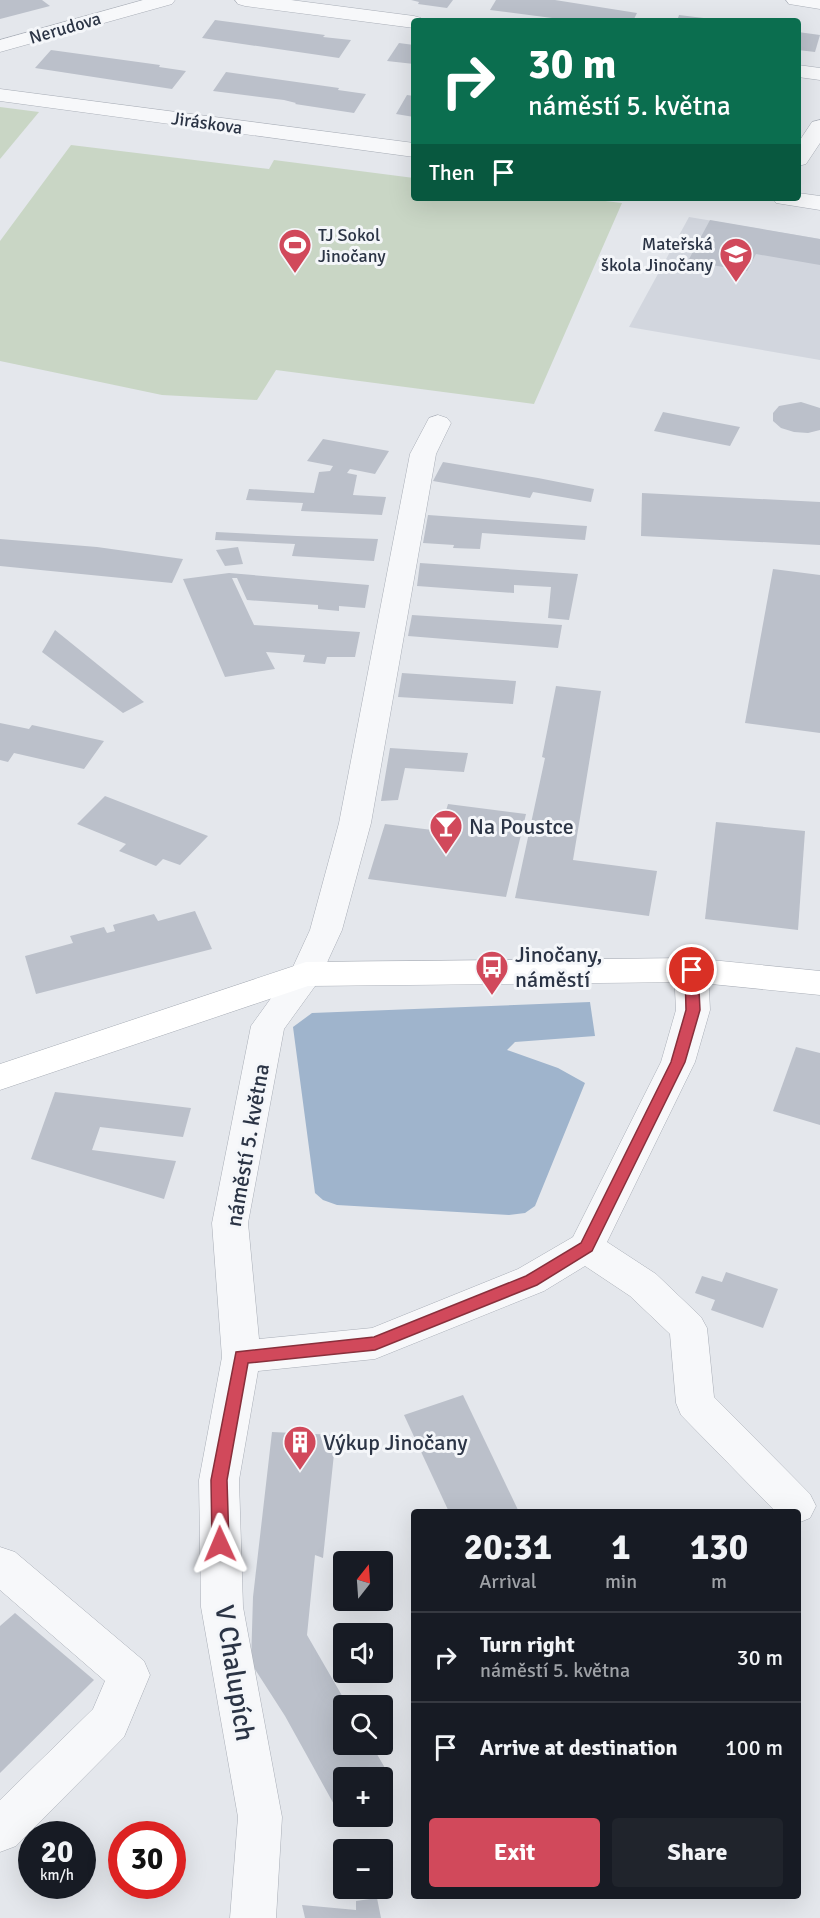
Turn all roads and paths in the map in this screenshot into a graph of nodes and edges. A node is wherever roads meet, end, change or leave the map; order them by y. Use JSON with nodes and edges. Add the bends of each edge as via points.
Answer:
{"nodes":[{"id":1,"x":165,"y":0,"type":"edge"},
{"id":2,"x":244,"y":0,"type":"edge"},
{"id":3,"x":796,"y":0,"type":"edge"},
{"id":4,"x":820,"y":3,"type":"edge"},
{"id":5,"x":81,"y":6,"type":"dead end"},
{"id":6,"x":99,"y":19,"type":"junction"},
{"id":7,"x":411,"y":22,"type":"edge"},
{"id":8,"x":0,"y":46,"type":"edge"},
{"id":9,"x":801,"y":71,"type":"edge"},
{"id":10,"x":820,"y":74,"type":"edge"},
{"id":11,"x":0,"y":95,"type":"edge"},
{"id":12,"x":820,"y":127,"type":"edge"},
{"id":13,"x":411,"y":150,"type":"edge"},
{"id":14,"x":801,"y":155,"type":"edge"},
{"id":15,"x":801,"y":200,"type":"edge"},
{"id":16,"x":820,"y":203,"type":"edge"},
{"id":17,"x":438,"y":423,"type":"dead end"},
{"id":18,"x":692,"y":970,"type":"junction"},
{"id":19,"x":306,"y":974,"type":"junction"},
{"id":20,"x":820,"y":983,"type":"edge"},
{"id":21,"x":0,"y":1077,"type":"edge"},
{"id":22,"x":586,"y":1247,"type":"junction"},
{"id":23,"x":242,"y":1357,"type":"junction"},
{"id":24,"x":796,"y":1506,"type":"dead end"},
{"id":25,"x":0,"y":1565,"type":"edge"},
{"id":26,"x":0,"y":1831,"type":"edge"},
{"id":27,"x":253,"y":1918,"type":"edge"}],
"edges":[{"from":1,"to":6,"type":"street","name":"Nerudova"},
{"from":2,"to":7,"type":"street"},
{"from":3,"to":4,"type":"street"},
{"from":5,"to":6,"type":"street"},
{"from":6,"to":8,"type":"street","name":"Nerudova"},
{"from":9,"to":10,"type":"street"},
{"from":11,"to":13,"type":"street","name":"Jiráskova"},
{"from":12,"to":14,"type":"street"},
{"from":15,"to":16,"type":"street"},
{"from":17,"to":19,"type":"street","via":[[423,454],[355,823],[326,930]]},
{"from":18,"to":19,"type":"street"},
{"from":18,"to":20,"type":"street"},
{"from":18,"to":22,"type":"street","via":[[693,1010],[678,1062]]},
{"from":19,"to":21,"type":"street"},
{"from":19,"to":23,"type":"street","name":"náměstí 5. května","via":[[268,1026],[230,1224]]},
{"from":22,"to":23,"type":"street","via":[[531,1280],[375,1343]]},
{"from":22,"to":24,"type":"street","via":[[643,1286],[688,1328],[695,1403]]},
{"from":23,"to":27,"type":"street","name":"V Chalupích","via":[[219,1492],[222,1606],[260,1817]]},
{"from":25,"to":26,"type":"street","via":[[129,1675],[109,1723]]}]}
